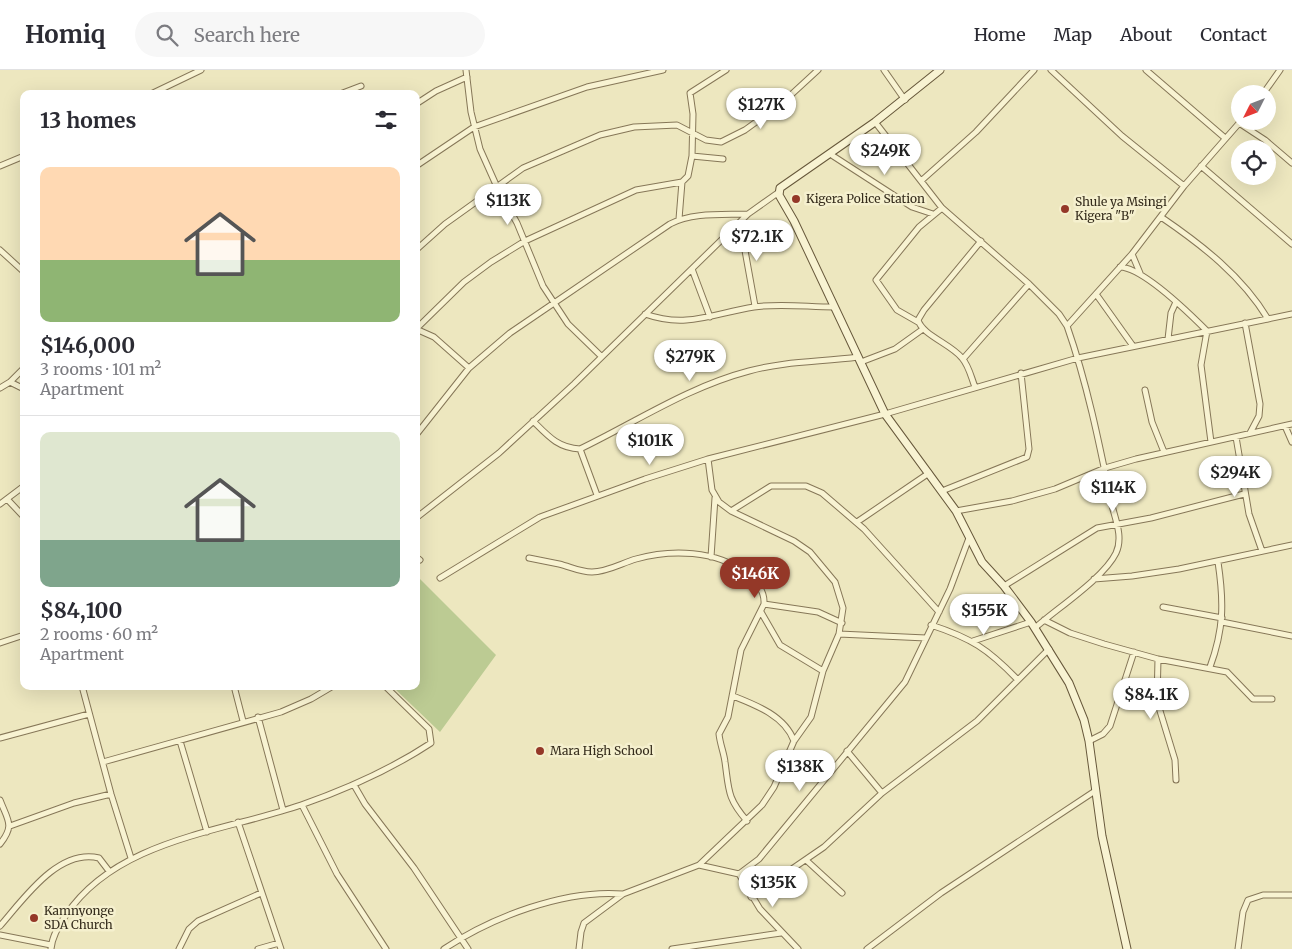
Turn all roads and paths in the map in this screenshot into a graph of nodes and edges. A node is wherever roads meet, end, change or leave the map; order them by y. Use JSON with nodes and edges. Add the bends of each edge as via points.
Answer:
{"nodes":[{"id":1,"x":201,"y":70,"type":"edge"},
{"id":2,"x":466,"y":70,"type":"edge"},
{"id":3,"x":663,"y":70,"type":"edge"},
{"id":4,"x":726,"y":70,"type":"edge"},
{"id":5,"x":818,"y":70,"type":"edge"},
{"id":6,"x":884,"y":70,"type":"edge"},
{"id":7,"x":940,"y":70,"type":"edge"},
{"id":8,"x":1034,"y":70,"type":"edge"},
{"id":9,"x":1051,"y":70,"type":"edge"},
{"id":10,"x":1146,"y":70,"type":"edge"},
{"id":11,"x":1280,"y":70,"type":"edge"},
{"id":12,"x":191,"y":72,"type":"edge"},
{"id":13,"x":467,"y":77,"type":"junction"},
{"id":14,"x":1269,"y":85,"type":"edge"},
{"id":15,"x":361,"y":86,"type":"dead end"},
{"id":16,"x":158,"y":90,"type":"edge"},
{"id":17,"x":350,"y":90,"type":"edge"},
{"id":18,"x":905,"y":100,"type":"junction"},
{"id":19,"x":420,"y":101,"type":"edge"},
{"id":20,"x":875,"y":122,"type":"junction"},
{"id":21,"x":474,"y":128,"type":"junction"},
{"id":22,"x":1232,"y":130,"type":"edge"},
{"id":23,"x":1251,"y":130,"type":"edge"},
{"id":24,"x":693,"y":132,"type":"junction"},
{"id":25,"x":1225,"y":138,"type":"junction"},
{"id":26,"x":830,"y":154,"type":"junction"},
{"id":27,"x":692,"y":156,"type":"junction"},
{"id":28,"x":20,"y":158,"type":"edge"},
{"id":29,"x":723,"y":159,"type":"dead end"},
{"id":30,"x":420,"y":163,"type":"edge"},
{"id":31,"x":1292,"y":163,"type":"edge"},
{"id":32,"x":0,"y":166,"type":"edge"},
{"id":33,"x":1201,"y":166,"type":"junction"},
{"id":34,"x":921,"y":180,"type":"junction"},
{"id":35,"x":682,"y":182,"type":"junction"},
{"id":36,"x":1184,"y":186,"type":"junction"},
{"id":37,"x":497,"y":187,"type":"junction"},
{"id":38,"x":779,"y":192,"type":"junction"},
{"id":39,"x":942,"y":208,"type":"junction"},
{"id":40,"x":748,"y":214,"type":"junction"},
{"id":41,"x":933,"y":214,"type":"junction"},
{"id":42,"x":1161,"y":218,"type":"junction"},
{"id":43,"x":679,"y":219,"type":"junction"},
{"id":44,"x":734,"y":227,"type":"junction"},
{"id":45,"x":526,"y":241,"type":"junction"},
{"id":46,"x":981,"y":241,"type":"junction"},
{"id":47,"x":1292,"y":244,"type":"edge"},
{"id":48,"x":420,"y":246,"type":"edge"},
{"id":49,"x":0,"y":250,"type":"edge"},
{"id":50,"x":1132,"y":254,"type":"junction"},
{"id":51,"x":1120,"y":267,"type":"junction"},
{"id":52,"x":20,"y":268,"type":"edge"},
{"id":53,"x":692,"y":269,"type":"junction"},
{"id":54,"x":1140,"y":274,"type":"junction"},
{"id":55,"x":1029,"y":284,"type":"junction"},
{"id":56,"x":1096,"y":294,"type":"junction"},
{"id":57,"x":1176,"y":302,"type":"junction"},
{"id":58,"x":553,"y":304,"type":"junction"},
{"id":59,"x":755,"y":306,"type":"junction"},
{"id":60,"x":834,"y":307,"type":"junction"},
{"id":61,"x":645,"y":314,"type":"junction"},
{"id":62,"x":1292,"y":314,"type":"edge"},
{"id":63,"x":710,"y":317,"type":"junction"},
{"id":64,"x":1268,"y":319,"type":"junction"},
{"id":65,"x":918,"y":322,"type":"junction"},
{"id":66,"x":1245,"y":323,"type":"junction"},
{"id":67,"x":420,"y":325,"type":"edge"},
{"id":68,"x":1067,"y":326,"type":"junction"},
{"id":69,"x":924,"y":329,"type":"junction"},
{"id":70,"x":420,"y":331,"type":"edge"},
{"id":71,"x":1207,"y":331,"type":"junction"},
{"id":72,"x":1168,"y":339,"type":"junction"},
{"id":73,"x":1133,"y":346,"type":"junction"},
{"id":74,"x":601,"y":356,"type":"junction"},
{"id":75,"x":1078,"y":358,"type":"junction"},
{"id":76,"x":860,"y":359,"type":"junction"},
{"id":77,"x":963,"y":359,"type":"junction"},
{"id":78,"x":469,"y":368,"type":"junction"},
{"id":79,"x":20,"y":372,"type":"edge"},
{"id":80,"x":1020,"y":373,"type":"junction"},
{"id":81,"x":10,"y":382,"type":"junction"},
{"id":82,"x":20,"y":387,"type":"edge"},
{"id":83,"x":975,"y":387,"type":"junction"},
{"id":84,"x":0,"y":388,"type":"edge"},
{"id":85,"x":1146,"y":390,"type":"dead end"},
{"id":86,"x":885,"y":414,"type":"junction"},
{"id":87,"x":533,"y":421,"type":"junction"},
{"id":88,"x":1292,"y":424,"type":"edge"},
{"id":89,"x":1285,"y":426,"type":"junction"},
{"id":90,"x":420,"y":430,"type":"edge"},
{"id":91,"x":1250,"y":433,"type":"junction"},
{"id":92,"x":1236,"y":437,"type":"junction"},
{"id":93,"x":1211,"y":442,"type":"junction"},
{"id":94,"x":1292,"y":442,"type":"edge"},
{"id":95,"x":580,"y":449,"type":"junction"},
{"id":96,"x":1164,"y":452,"type":"junction"},
{"id":97,"x":708,"y":459,"type":"junction"},
{"id":98,"x":1105,"y":468,"type":"junction"},
{"id":99,"x":929,"y":473,"type":"junction"},
{"id":100,"x":20,"y":489,"type":"edge"},
{"id":101,"x":942,"y":490,"type":"junction"},
{"id":102,"x":1244,"y":494,"type":"junction"},
{"id":103,"x":597,"y":495,"type":"junction"},
{"id":104,"x":716,"y":498,"type":"junction"},
{"id":105,"x":7,"y":499,"type":"junction"},
{"id":106,"x":0,"y":504,"type":"edge"},
{"id":107,"x":731,"y":511,"type":"junction"},
{"id":108,"x":956,"y":511,"type":"junction"},
{"id":109,"x":20,"y":513,"type":"edge"},
{"id":110,"x":420,"y":515,"type":"edge"},
{"id":111,"x":857,"y":522,"type":"junction"},
{"id":112,"x":1116,"y":523,"type":"junction"},
{"id":113,"x":969,"y":538,"type":"junction"},
{"id":114,"x":1292,"y":545,"type":"edge"},
{"id":115,"x":1262,"y":551,"type":"junction"},
{"id":116,"x":711,"y":557,"type":"junction"},
{"id":117,"x":529,"y":558,"type":"dead end"},
{"id":118,"x":1218,"y":562,"type":"junction"},
{"id":119,"x":440,"y":578,"type":"dead end"},
{"id":120,"x":1094,"y":579,"type":"junction"},
{"id":121,"x":1004,"y":586,"type":"junction"},
{"id":122,"x":764,"y":604,"type":"junction"},
{"id":123,"x":1163,"y":606,"type":"dead end"},
{"id":124,"x":761,"y":612,"type":"junction"},
{"id":125,"x":939,"y":612,"type":"junction"},
{"id":126,"x":1044,"y":620,"type":"junction"},
{"id":127,"x":1222,"y":620,"type":"junction"},
{"id":128,"x":842,"y":623,"type":"junction"},
{"id":129,"x":931,"y":625,"type":"junction"},
{"id":130,"x":1033,"y":625,"type":"junction"},
{"id":131,"x":839,"y":634,"type":"junction"},
{"id":132,"x":20,"y":636,"type":"edge"},
{"id":133,"x":1292,"y":636,"type":"edge"},
{"id":134,"x":926,"y":638,"type":"junction"},
{"id":135,"x":973,"y":640,"type":"junction"},
{"id":136,"x":0,"y":644,"type":"edge"},
{"id":137,"x":1049,"y":649,"type":"junction"},
{"id":138,"x":1134,"y":652,"type":"junction"},
{"id":139,"x":1158,"y":659,"type":"junction"},
{"id":140,"x":1210,"y":667,"type":"junction"},
{"id":141,"x":823,"y":671,"type":"junction"},
{"id":142,"x":1017,"y":678,"type":"junction"},
{"id":143,"x":83,"y":690,"type":"edge"},
{"id":144,"x":235,"y":690,"type":"edge"},
{"id":145,"x":326,"y":690,"type":"edge"},
{"id":146,"x":389,"y":690,"type":"edge"},
{"id":147,"x":733,"y":696,"type":"junction"},
{"id":148,"x":1272,"y":699,"type":"dead end"},
{"id":149,"x":89,"y":714,"type":"junction"},
{"id":150,"x":258,"y":717,"type":"junction"},
{"id":151,"x":243,"y":721,"type":"junction"},
{"id":152,"x":0,"y":738,"type":"edge"},
{"id":153,"x":180,"y":741,"type":"junction"},
{"id":154,"x":794,"y":741,"type":"junction"},
{"id":155,"x":1089,"y":741,"type":"junction"},
{"id":156,"x":847,"y":751,"type":"junction"},
{"id":157,"x":102,"y":762,"type":"junction"},
{"id":158,"x":1176,"y":780,"type":"dead end"},
{"id":159,"x":354,"y":785,"type":"junction"},
{"id":160,"x":1095,"y":791,"type":"junction"},
{"id":161,"x":882,"y":793,"type":"junction"},
{"id":162,"x":111,"y":794,"type":"junction"},
{"id":163,"x":0,"y":800,"type":"edge"},
{"id":164,"x":302,"y":805,"type":"junction"},
{"id":165,"x":283,"y":810,"type":"junction"},
{"id":166,"x":747,"y":821,"type":"junction"},
{"id":167,"x":238,"y":822,"type":"junction"},
{"id":168,"x":10,"y":826,"type":"junction"},
{"id":169,"x":207,"y":832,"type":"junction"},
{"id":170,"x":0,"y":844,"type":"edge"},
{"id":171,"x":131,"y":858,"type":"junction"},
{"id":172,"x":806,"y":860,"type":"junction"},
{"id":173,"x":699,"y":864,"type":"junction"},
{"id":174,"x":109,"y":871,"type":"junction"},
{"id":175,"x":739,"y":874,"type":"junction"},
{"id":176,"x":261,"y":893,"type":"junction"},
{"id":177,"x":842,"y":893,"type":"dead end"},
{"id":178,"x":623,"y":894,"type":"junction"},
{"id":179,"x":1292,"y":895,"type":"edge"},
{"id":180,"x":751,"y":897,"type":"junction"},
{"id":181,"x":0,"y":926,"type":"edge"},
{"id":182,"x":781,"y":933,"type":"junction"},
{"id":183,"x":0,"y":935,"type":"edge"},
{"id":184,"x":462,"y":939,"type":"junction"},
{"id":185,"x":719,"y":942,"type":"junction"},
{"id":186,"x":280,"y":946,"type":"edge"},
{"id":187,"x":51,"y":947,"type":"edge"},
{"id":188,"x":180,"y":949,"type":"edge"},
{"id":189,"x":258,"y":949,"type":"edge"},
{"id":190,"x":386,"y":949,"type":"edge"},
{"id":191,"x":444,"y":949,"type":"edge"},
{"id":192,"x":468,"y":949,"type":"edge"},
{"id":193,"x":579,"y":949,"type":"edge"},
{"id":194,"x":672,"y":949,"type":"edge"},
{"id":195,"x":720,"y":949,"type":"edge"},
{"id":196,"x":798,"y":949,"type":"edge"},
{"id":197,"x":867,"y":949,"type":"edge"},
{"id":198,"x":1127,"y":949,"type":"edge"},
{"id":199,"x":1238,"y":949,"type":"edge"}],
"edges":[{"from":1,"to":12,"type":"street"},
{"from":2,"to":13,"type":"street"},
{"from":3,"to":21,"type":"street","via":[[587,87]]},
{"from":4,"to":24,"type":"street","via":[[690,93]]},
{"from":5,"to":24,"type":"street","via":[[781,104],[745,130],[721,142]]},
{"from":6,"to":18,"type":"street"},
{"from":7,"to":18,"type":"street"},
{"from":8,"to":34,"type":"street","via":[[976,132]]},
{"from":9,"to":36,"type":"street","via":[[1122,136]]},
{"from":10,"to":25,"type":"street"},
{"from":11,"to":14,"type":"street"},
{"from":12,"to":16,"type":"street"},
{"from":13,"to":19,"type":"street"},
{"from":13,"to":21,"type":"street"},
{"from":15,"to":17,"type":"street"},
{"from":18,"to":20,"type":"street"},
{"from":20,"to":26,"type":"street"},
{"from":20,"to":34,"type":"street"},
{"from":21,"to":30,"type":"street"},
{"from":21,"to":37,"type":"street","via":[[484,162]]},
{"from":22,"to":25,"type":"street"},
{"from":23,"to":31,"type":"street"},
{"from":24,"to":27,"type":"street"},
{"from":24,"to":37,"type":"street","via":[[668,124],[611,132],[523,168]]},
{"from":25,"to":33,"type":"street"},
{"from":26,"to":38,"type":"street","via":[[780,188]]},
{"from":26,"to":41,"type":"street","via":[[912,207]]},
{"from":27,"to":29,"type":"street"},
{"from":27,"to":35,"type":"street","via":[[688,176]]},
{"from":28,"to":32,"type":"street"},
{"from":33,"to":36,"type":"street"},
{"from":33,"to":47,"type":"street"},
{"from":34,"to":39,"type":"street"},
{"from":35,"to":43,"type":"street"},
{"from":35,"to":45,"type":"street","via":[[636,190]]},
{"from":36,"to":42,"type":"street"},
{"from":37,"to":45,"type":"street"},
{"from":37,"to":48,"type":"street"},
{"from":38,"to":40,"type":"street"},
{"from":38,"to":60,"type":"street"},
{"from":39,"to":41,"type":"street"},
{"from":39,"to":46,"type":"street"},
{"from":40,"to":43,"type":"street"},
{"from":40,"to":44,"type":"street"},
{"from":41,"to":65,"type":"street","via":[[876,280],[897,310]]},
{"from":42,"to":50,"type":"street"},
{"from":42,"to":64,"type":"street","via":[[1235,275],[1256,298]]},
{"from":43,"to":58,"type":"street"},
{"from":44,"to":53,"type":"street"},
{"from":44,"to":59,"type":"street","via":[[744,244]]},
{"from":45,"to":58,"type":"street","via":[[537,274]]},
{"from":45,"to":67,"type":"street","via":[[464,282]]},
{"from":46,"to":55,"type":"street"},
{"from":46,"to":65,"type":"street","via":[[924,310]]},
{"from":49,"to":52,"type":"street"},
{"from":50,"to":51,"type":"street"},
{"from":50,"to":54,"type":"street"},
{"from":51,"to":54,"type":"street"},
{"from":51,"to":56,"type":"street"},
{"from":53,"to":61,"type":"street"},
{"from":53,"to":63,"type":"street"},
{"from":54,"to":57,"type":"street"},
{"from":55,"to":68,"type":"street"},
{"from":55,"to":77,"type":"street"},
{"from":56,"to":68,"type":"street"},
{"from":56,"to":73,"type":"street"},
{"from":57,"to":71,"type":"street"},
{"from":57,"to":72,"type":"street","via":[[1171,313]]},
{"from":58,"to":74,"type":"street","via":[[582,340]]},
{"from":58,"to":78,"type":"street","via":[[510,333]]},
{"from":59,"to":60,"type":"street"},
{"from":59,"to":63,"type":"street"},
{"from":60,"to":76,"type":"street"},
{"from":61,"to":63,"type":"street","via":[[676,322]]},
{"from":61,"to":74,"type":"street"},
{"from":62,"to":64,"type":"street"},
{"from":64,"to":66,"type":"street"},
{"from":65,"to":69,"type":"street"},
{"from":66,"to":71,"type":"street"},
{"from":66,"to":91,"type":"street","via":[[1260,404],[1259,416]]},
{"from":68,"to":75,"type":"street"},
{"from":69,"to":76,"type":"street","via":[[895,349]]},
{"from":69,"to":77,"type":"street"},
{"from":70,"to":78,"type":"street","via":[[434,337]]},
{"from":71,"to":72,"type":"street"},
{"from":71,"to":93,"type":"street","via":[[1201,365]]},
{"from":72,"to":73,"type":"street"},
{"from":73,"to":75,"type":"street"},
{"from":74,"to":87,"type":"street"},
{"from":75,"to":80,"type":"street"},
{"from":75,"to":98,"type":"street"},
{"from":76,"to":86,"type":"street"},
{"from":76,"to":95,"type":"street","via":[[779,364],[748,371],[671,400]]},
{"from":77,"to":83,"type":"street"},
{"from":78,"to":90,"type":"street"},
{"from":79,"to":81,"type":"street"},
{"from":80,"to":83,"type":"street"},
{"from":80,"to":101,"type":"street","via":[[1029,449],[1027,457]]},
{"from":81,"to":82,"type":"street"},
{"from":81,"to":84,"type":"street"},
{"from":83,"to":86,"type":"street"},
{"from":85,"to":96,"type":"street","via":[[1152,422]]},
{"from":86,"to":97,"type":"street"},
{"from":86,"to":99,"type":"street"},
{"from":87,"to":95,"type":"street","via":[[557,444]]},
{"from":87,"to":110,"type":"street","via":[[499,453]]},
{"from":88,"to":89,"type":"street"},
{"from":89,"to":91,"type":"street"},
{"from":89,"to":94,"type":"street"},
{"from":91,"to":92,"type":"street"},
{"from":92,"to":93,"type":"street"},
{"from":92,"to":102,"type":"street"},
{"from":93,"to":96,"type":"street"},
{"from":95,"to":103,"type":"street"},
{"from":96,"to":98,"type":"street"},
{"from":97,"to":103,"type":"street"},
{"from":97,"to":104,"type":"street"},
{"from":98,"to":108,"type":"street","via":[[1036,495]]},
{"from":98,"to":112,"type":"street"},
{"from":99,"to":101,"type":"street"},
{"from":99,"to":111,"type":"street"},
{"from":100,"to":105,"type":"street"},
{"from":101,"to":108,"type":"street"},
{"from":102,"to":112,"type":"street","via":[[1151,518]]},
{"from":102,"to":115,"type":"street"},
{"from":103,"to":119,"type":"street","via":[[540,517]]},
{"from":104,"to":107,"type":"street"},
{"from":104,"to":116,"type":"street"},
{"from":105,"to":106,"type":"street"},
{"from":105,"to":109,"type":"street"},
{"from":107,"to":111,"type":"street","via":[[770,486],[806,486],[822,493]]},
{"from":107,"to":128,"type":"street","via":[[810,552],[835,582],[841,596]]},
{"from":108,"to":113,"type":"street"},
{"from":111,"to":125,"type":"street"},
{"from":112,"to":120,"type":"street","via":[[1116,554]]},
{"from":112,"to":121,"type":"street","via":[[1082,536]]},
{"from":113,"to":121,"type":"street","via":[[982,562]]},
{"from":113,"to":125,"type":"street"},
{"from":114,"to":115,"type":"street"},
{"from":115,"to":118,"type":"street"},
{"from":116,"to":117,"type":"street","via":[[657,554],[592,572]]},
{"from":116,"to":122,"type":"street","via":[[735,566],[751,578],[762,589]]},
{"from":118,"to":120,"type":"street"},
{"from":118,"to":127,"type":"street"},
{"from":120,"to":126,"type":"street"},
{"from":121,"to":130,"type":"street"},
{"from":122,"to":124,"type":"street"},
{"from":122,"to":128,"type":"street","via":[[818,612]]},
{"from":123,"to":127,"type":"street"},
{"from":124,"to":141,"type":"street","via":[[780,645]]},
{"from":124,"to":147,"type":"street","via":[[741,650]]},
{"from":125,"to":129,"type":"street"},
{"from":126,"to":130,"type":"street"},
{"from":126,"to":138,"type":"street","via":[[1087,639]]},
{"from":127,"to":133,"type":"street"},
{"from":127,"to":140,"type":"street","via":[[1219,642]]},
{"from":128,"to":131,"type":"street"},
{"from":129,"to":134,"type":"street"},
{"from":129,"to":135,"type":"street"},
{"from":130,"to":135,"type":"street"},
{"from":130,"to":137,"type":"street"},
{"from":131,"to":134,"type":"street"},
{"from":131,"to":141,"type":"street"},
{"from":132,"to":136,"type":"street"},
{"from":134,"to":156,"type":"street","via":[[905,682]]},
{"from":135,"to":142,"type":"street"},
{"from":137,"to":142,"type":"street"},
{"from":137,"to":155,"type":"street","via":[[1079,704]]},
{"from":138,"to":139,"type":"street"},
{"from":138,"to":155,"type":"street","via":[[1110,726]]},
{"from":139,"to":140,"type":"street"},
{"from":139,"to":158,"type":"street","via":[[1157,701],[1175,760]]},
{"from":140,"to":148,"type":"street","via":[[1232,676],[1252,699]]},
{"from":141,"to":154,"type":"street","via":[[811,717]]},
{"from":142,"to":161,"type":"street","via":[[977,722]]},
{"from":143,"to":149,"type":"street"},
{"from":144,"to":151,"type":"street"},
{"from":145,"to":150,"type":"street","via":[[296,706]]},
{"from":146,"to":159,"type":"street","via":[[429,730],[430,743]]},
{"from":147,"to":154,"type":"street","via":[[775,717],[788,728]]},
{"from":147,"to":166,"type":"street","via":[[728,717],[719,734],[729,795]]},
{"from":149,"to":152,"type":"street"},
{"from":149,"to":157,"type":"street"},
{"from":150,"to":151,"type":"street"},
{"from":150,"to":165,"type":"street"},
{"from":151,"to":153,"type":"street"},
{"from":153,"to":157,"type":"street"},
{"from":153,"to":169,"type":"street"},
{"from":154,"to":166,"type":"street","via":[[768,798]]},
{"from":155,"to":160,"type":"street"},
{"from":156,"to":161,"type":"street"},
{"from":156,"to":175,"type":"street","via":[[759,859]]},
{"from":157,"to":162,"type":"street"},
{"from":159,"to":164,"type":"street"},
{"from":159,"to":184,"type":"street"},
{"from":160,"to":197,"type":"street","via":[[941,893]]},
{"from":160,"to":198,"type":"street"},
{"from":161,"to":172,"type":"street","via":[[840,834]]},
{"from":162,"to":168,"type":"street","via":[[74,803]]},
{"from":162,"to":171,"type":"street"},
{"from":163,"to":168,"type":"street"},
{"from":164,"to":165,"type":"street"},
{"from":164,"to":190,"type":"street","via":[[336,874]]},
{"from":165,"to":167,"type":"street"},
{"from":166,"to":173,"type":"street"},
{"from":167,"to":169,"type":"street"},
{"from":167,"to":176,"type":"street"},
{"from":168,"to":170,"type":"street"},
{"from":169,"to":171,"type":"street"},
{"from":171,"to":174,"type":"street"},
{"from":172,"to":177,"type":"street"},
{"from":172,"to":180,"type":"street"},
{"from":173,"to":175,"type":"street"},
{"from":173,"to":178,"type":"street"},
{"from":174,"to":181,"type":"street","via":[[99,858],[93,856],[56,867]]},
{"from":174,"to":187,"type":"street","via":[[73,904]]},
{"from":175,"to":180,"type":"street"},
{"from":176,"to":186,"type":"street"},
{"from":176,"to":188,"type":"street","via":[[198,921]]},
{"from":178,"to":184,"type":"street","via":[[595,893],[522,910],[495,920]]},
{"from":178,"to":193,"type":"street","via":[[584,923]]},
{"from":179,"to":199,"type":"street","via":[[1263,895],[1248,900]]},
{"from":180,"to":182,"type":"street"},
{"from":182,"to":185,"type":"street"},
{"from":182,"to":196,"type":"street"},
{"from":183,"to":187,"type":"street"},
{"from":184,"to":191,"type":"street"},
{"from":184,"to":192,"type":"street"},
{"from":185,"to":194,"type":"street"},
{"from":185,"to":195,"type":"street"},
{"from":186,"to":189,"type":"street"}]}
